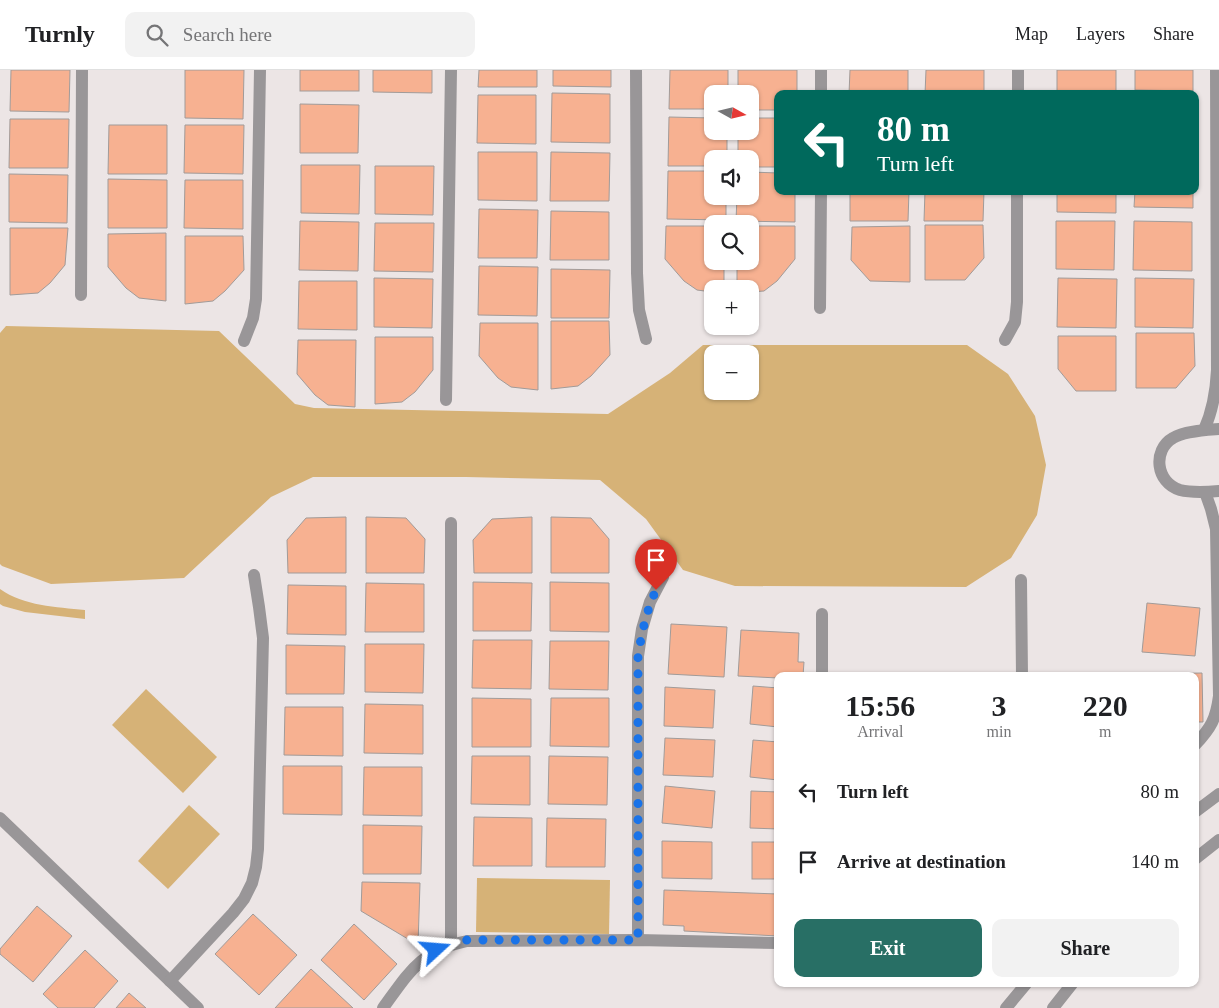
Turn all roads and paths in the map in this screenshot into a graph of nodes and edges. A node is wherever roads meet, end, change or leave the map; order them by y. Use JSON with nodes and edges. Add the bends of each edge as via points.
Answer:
{"nodes":[{"id":1,"x":82,"y":70,"type":"edge"},
{"id":2,"x":260,"y":70,"type":"edge"},
{"id":3,"x":451,"y":70,"type":"edge"},
{"id":4,"x":636,"y":70,"type":"edge"},
{"id":5,"x":821,"y":70,"type":"edge"},
{"id":6,"x":1018,"y":70,"type":"edge"},
{"id":7,"x":1216,"y":70,"type":"edge"},
{"id":8,"x":821,"y":90,"type":"edge"},
{"id":9,"x":1018,"y":90,"type":"edge"},
{"id":10,"x":821,"y":195,"type":"edge"},
{"id":11,"x":1017,"y":195,"type":"edge"},
{"id":12,"x":81,"y":295,"type":"dead end"},
{"id":13,"x":820,"y":308,"type":"dead end"},
{"id":14,"x":646,"y":339,"type":"dead end"},
{"id":15,"x":1006,"y":340,"type":"dead end"},
{"id":16,"x":244,"y":341,"type":"dead end"},
{"id":17,"x":446,"y":400,"type":"dead end"},
{"id":18,"x":1219,"y":429,"type":"edge"},
{"id":19,"x":1204,"y":430,"type":"junction"},
{"id":20,"x":1219,"y":491,"type":"edge"},
{"id":21,"x":1205,"y":492,"type":"junction"},
{"id":22,"x":450,"y":523,"type":"dead end"},
{"id":23,"x":254,"y":575,"type":"dead end"},
{"id":24,"x":663,"y":577,"type":"dead end"},
{"id":25,"x":1021,"y":580,"type":"dead end"},
{"id":26,"x":822,"y":614,"type":"dead end"},
{"id":27,"x":822,"y":672,"type":"edge"},
{"id":28,"x":1022,"y":672,"type":"edge"},
{"id":29,"x":1199,"y":740,"type":"edge"},
{"id":30,"x":1219,"y":794,"type":"edge"},
{"id":31,"x":1199,"y":809,"type":"edge"},
{"id":32,"x":0,"y":818,"type":"edge"},
{"id":33,"x":1219,"y":840,"type":"edge"},
{"id":34,"x":1199,"y":856,"type":"edge"},
{"id":35,"x":638,"y":940,"type":"junction"},
{"id":36,"x":774,"y":943,"type":"edge"},
{"id":37,"x":451,"y":944,"type":"junction"},
{"id":38,"x":170,"y":982,"type":"junction"},
{"id":39,"x":1024,"y":987,"type":"edge"},
{"id":40,"x":1070,"y":987,"type":"edge"},
{"id":41,"x":198,"y":1008,"type":"edge"},
{"id":42,"x":383,"y":1008,"type":"edge"},
{"id":43,"x":1006,"y":1008,"type":"edge"},
{"id":44,"x":1053,"y":1008,"type":"edge"}],
"edges":[{"from":1,"to":12,"type":"street"},
{"from":2,"to":16,"type":"street","via":[[256,299]]},
{"from":3,"to":17,"type":"street"},
{"from":4,"to":14,"type":"street","via":[[637,273],[639,310]]},
{"from":5,"to":8,"type":"street"},
{"from":6,"to":9,"type":"street"},
{"from":7,"to":19,"type":"street","via":[[1217,370],[1216,393]]},
{"from":10,"to":13,"type":"street"},
{"from":11,"to":15,"type":"street","via":[[1017,302],[1015,322]]},
{"from":18,"to":19,"type":"street"},
{"from":19,"to":21,"type":"street","via":[[1172,438],[1161,450],[1159,467],[1172,487]]},
{"from":20,"to":21,"type":"street"},
{"from":21,"to":29,"type":"street","via":[[1216,529],[1219,696],[1217,712]]},
{"from":22,"to":37,"type":"street"},
{"from":23,"to":38,"type":"street","via":[[263,638],[256,866],[244,899]]},
{"from":24,"to":35,"type":"street","via":[[650,602],[638,656]]},
{"from":25,"to":28,"type":"street"},
{"from":26,"to":27,"type":"street"},
{"from":30,"to":31,"type":"street"},
{"from":32,"to":38,"type":"street"},
{"from":33,"to":34,"type":"street"},
{"from":35,"to":36,"type":"street"},
{"from":35,"to":37,"type":"street","via":[[467,940]]},
{"from":37,"to":42,"type":"street","via":[[436,950],[410,970]]},
{"from":38,"to":41,"type":"street"},
{"from":39,"to":43,"type":"street"},
{"from":40,"to":44,"type":"street"}]}
